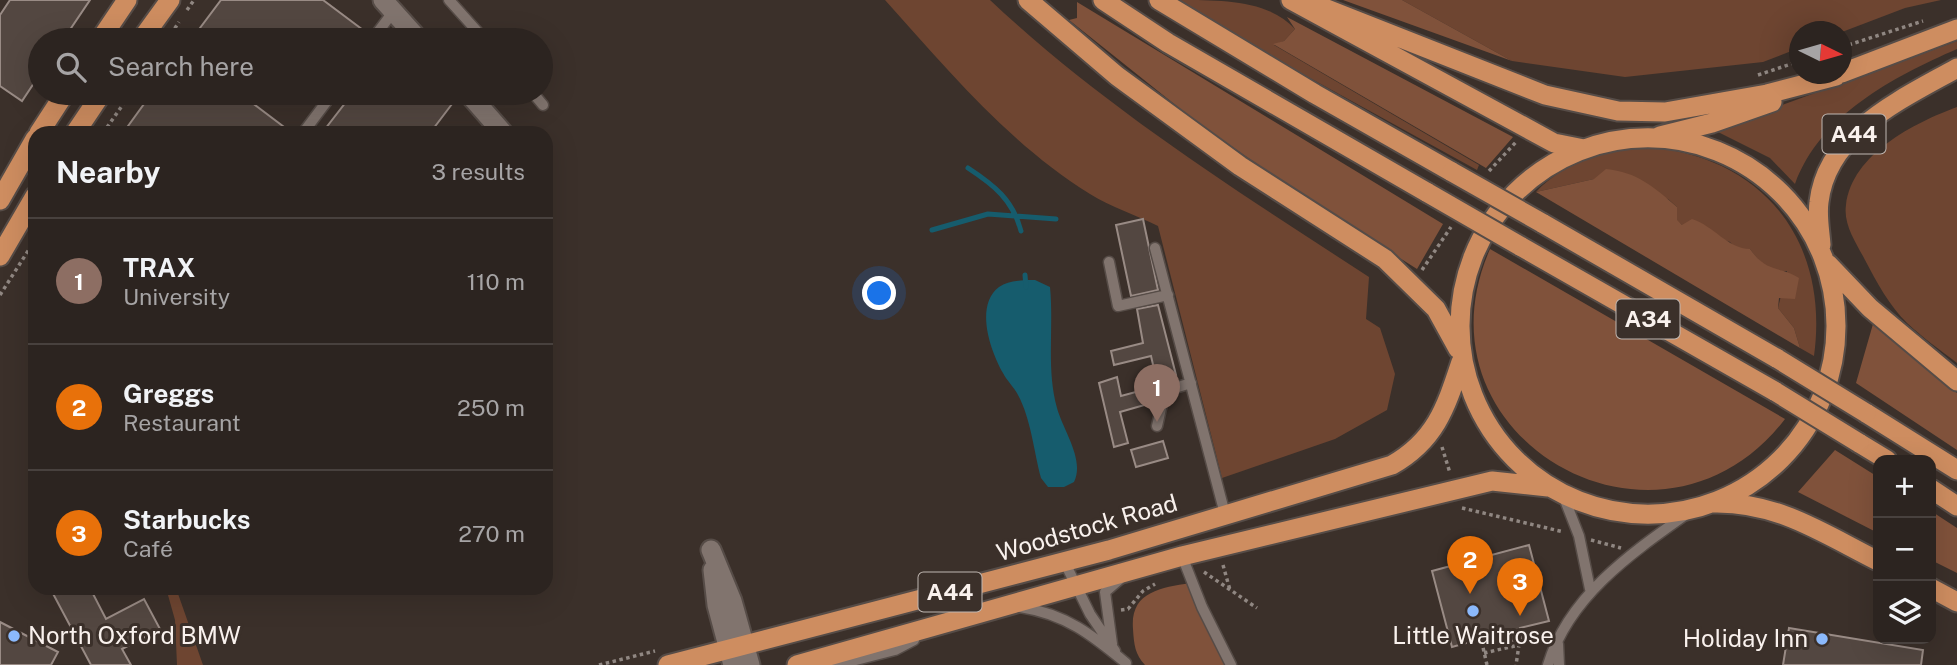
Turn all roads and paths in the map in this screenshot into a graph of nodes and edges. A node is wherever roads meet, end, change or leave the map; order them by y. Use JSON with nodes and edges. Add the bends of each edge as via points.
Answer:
{"nodes":[{"id":1,"x":127,"y":0,"type":"edge"},
{"id":2,"x":170,"y":0,"type":"edge"},
{"id":3,"x":449,"y":0,"type":"edge"},
{"id":4,"x":1028,"y":0,"type":"edge"},
{"id":5,"x":1103,"y":0,"type":"edge"},
{"id":6,"x":1159,"y":0,"type":"edge"},
{"id":7,"x":1291,"y":0,"type":"edge"},
{"id":8,"x":1304,"y":0,"type":"edge"},
{"id":9,"x":388,"y":6,"type":"edge"},
{"id":10,"x":1934,"y":18,"type":"dead end"},
{"id":11,"x":108,"y":28,"type":"edge"},
{"id":12,"x":150,"y":28,"type":"edge"},
{"id":13,"x":378,"y":28,"type":"edge"},
{"id":14,"x":408,"y":28,"type":"edge"},
{"id":15,"x":474,"y":28,"type":"edge"},
{"id":16,"x":1957,"y":29,"type":"edge"},
{"id":17,"x":1852,"y":44,"type":"edge"},
{"id":18,"x":1789,"y":65,"type":"edge"},
{"id":19,"x":1957,"y":68,"type":"edge"},
{"id":20,"x":1852,"y":69,"type":"edge"},
{"id":21,"x":1755,"y":76,"type":"dead end"},
{"id":22,"x":1803,"y":84,"type":"edge"},
{"id":23,"x":1815,"y":84,"type":"edge"},
{"id":24,"x":57,"y":105,"type":"edge"},
{"id":25,"x":95,"y":105,"type":"edge"},
{"id":26,"x":123,"y":105,"type":"edge"},
{"id":27,"x":324,"y":105,"type":"edge"},
{"id":28,"x":478,"y":105,"type":"edge"},
{"id":29,"x":44,"y":126,"type":"edge"},
{"id":30,"x":80,"y":126,"type":"edge"},
{"id":31,"x":108,"y":126,"type":"edge"},
{"id":32,"x":308,"y":126,"type":"edge"},
{"id":33,"x":497,"y":126,"type":"edge"},
{"id":34,"x":1649,"y":138,"type":"junction"},
{"id":35,"x":1584,"y":149,"type":"junction"},
{"id":36,"x":28,"y":151,"type":"edge"},
{"id":37,"x":0,"y":200,"type":"edge"},
{"id":38,"x":28,"y":208,"type":"edge"},
{"id":39,"x":1156,"y":248,"type":"dead end"},
{"id":40,"x":28,"y":251,"type":"edge"},
{"id":41,"x":1824,"y":255,"type":"junction"},
{"id":42,"x":0,"y":256,"type":"edge"},
{"id":43,"x":1108,"y":262,"type":"dead end"},
{"id":44,"x":0,"y":295,"type":"edge"},
{"id":45,"x":1168,"y":295,"type":"junction"},
{"id":46,"x":1461,"y":357,"type":"junction"},
{"id":47,"x":1957,"y":380,"type":"edge"},
{"id":48,"x":1191,"y":383,"type":"junction"},
{"id":49,"x":1157,"y":426,"type":"dead end"},
{"id":50,"x":1429,"y":437,"type":"junction"},
{"id":51,"x":1879,"y":455,"type":"edge"},
{"id":52,"x":1957,"y":471,"type":"edge"},
{"id":53,"x":1454,"y":491,"type":"junction"},
{"id":54,"x":1555,"y":491,"type":"junction"},
{"id":55,"x":1936,"y":492,"type":"edge"},
{"id":56,"x":1704,"y":505,"type":"junction"},
{"id":57,"x":1957,"y":506,"type":"edge"},
{"id":58,"x":1225,"y":514,"type":"junction"},
{"id":59,"x":1095,"y":534,"type":"dead end"},
{"id":60,"x":1579,"y":536,"type":"junction"},
{"id":61,"x":1032,"y":550,"type":"dead end"},
{"id":62,"x":1109,"y":550,"type":"junction"},
{"id":63,"x":1638,"y":551,"type":"junction"},
{"id":64,"x":1182,"y":556,"type":"junction"},
{"id":65,"x":1873,"y":558,"type":"edge"},
{"id":66,"x":1064,"y":561,"type":"junction"},
{"id":67,"x":1223,"y":565,"type":"dead end"},
{"id":68,"x":1202,"y":570,"type":"dead end"},
{"id":69,"x":1128,"y":571,"type":"junction"},
{"id":70,"x":1076,"y":587,"type":"junction"},
{"id":71,"x":1590,"y":589,"type":"junction"},
{"id":72,"x":1936,"y":591,"type":"edge"},
{"id":73,"x":1230,"y":592,"type":"junction"},
{"id":74,"x":1957,"y":602,"type":"edge"},
{"id":75,"x":1011,"y":606,"type":"junction"},
{"id":76,"x":1257,"y":608,"type":"dead end"},
{"id":77,"x":836,"y":621,"type":"junction"},
{"id":78,"x":936,"y":628,"type":"junction"},
{"id":79,"x":1507,"y":637,"type":"dead end"},
{"id":80,"x":1558,"y":643,"type":"junction"},
{"id":81,"x":1112,"y":644,"type":"junction"},
{"id":82,"x":735,"y":653,"type":"edge"},
{"id":83,"x":1484,"y":653,"type":"junction"},
{"id":84,"x":1126,"y":664,"type":"edge"},
{"id":85,"x":668,"y":665,"type":"edge"},
{"id":86,"x":750,"y":665,"type":"edge"},
{"id":87,"x":797,"y":665,"type":"edge"},
{"id":88,"x":836,"y":665,"type":"edge"},
{"id":89,"x":1231,"y":665,"type":"edge"},
{"id":90,"x":1487,"y":665,"type":"edge"},
{"id":91,"x":1516,"y":665,"type":"edge"},
{"id":92,"x":1548,"y":665,"type":"edge"},
{"id":93,"x":1559,"y":665,"type":"edge"}],
"edges":[{"from":1,"to":11,"type":"highway"},
{"from":2,"to":12,"type":"highway"},
{"from":3,"to":15,"type":"lane"},
{"from":4,"to":46,"type":"highway","via":[[1117,76],[1240,166],[1385,259],[1436,309]]},
{"from":5,"to":51,"type":"highway","number":"A34","bridge":true,"via":[[1299,121]]},
{"from":6,"to":52,"type":"highway","number":"A34","bridge":true,"via":[[1777,359]]},
{"from":7,"to":35,"type":"highway","via":[[1554,143]]},
{"from":8,"to":22,"type":"highway","via":[[1545,95],[1618,111],[1665,113]]},
{"from":9,"to":13,"type":"lane"},
{"from":9,"to":14,"type":"street"},
{"from":10,"to":17,"type":"path"},
{"from":16,"to":20,"type":"highway","number":"A44"},
{"from":18,"to":21,"type":"path"},
{"from":19,"to":41,"type":"highway","number":"A44","via":[[1853,134],[1828,167],[1819,202]]},
{"from":23,"to":34,"type":"highway","number":"A44","via":[[1761,107]]},
{"from":24,"to":29,"type":"highway"},
{"from":25,"to":30,"type":"highway"},
{"from":26,"to":31,"type":"path"},
{"from":27,"to":32,"type":"lane"},
{"from":28,"to":33,"type":"street"},
{"from":34,"to":35,"type":"highway"},
{"from":34,"to":41,"type":"highway","via":[[1698,145],[1767,179],[1785,195]]},
{"from":35,"to":46,"type":"highway","via":[[1542,168],[1494,216],[1466,280]]},
{"from":36,"to":37,"type":"highway"},
{"from":38,"to":42,"type":"highway"},
{"from":39,"to":45,"type":"lane"},
{"from":40,"to":44,"type":"path"},
{"from":41,"to":47,"type":"highway","via":[[1870,308]]},
{"from":41,"to":56,"type":"highway","via":[[1835,300],[1836,335],[1822,394],[1797,438],[1765,471]]},
{"from":43,"to":45,"type":"lane","via":[[1118,306]]},
{"from":45,"to":48,"type":"lane"},
{"from":46,"to":50,"type":"highway","name":"Woodstock Road","number":"A44","via":[[1445,408]]},
{"from":46,"to":54,"type":"highway","via":[[1473,395],[1495,433]]},
{"from":48,"to":49,"type":"lane","via":[[1165,391]]},
{"from":48,"to":58,"type":"lane"},
{"from":50,"to":53,"type":"path","via":[[1444,449]]},
{"from":50,"to":58,"type":"highway","name":"Woodstock Road","number":"A44","via":[[1415,452],[1392,465]]},
{"from":53,"to":54,"type":"highway","number":"A44","via":[[1492,481]]},
{"from":53,"to":60,"type":"path","via":[[1459,508]]},
{"from":53,"to":64,"type":"highway","number":"A44"},
{"from":54,"to":56,"type":"highway","via":[[1632,514],[1661,515]]},
{"from":54,"to":60,"type":"lane"},
{"from":55,"to":57,"type":"highway"},
{"from":56,"to":63,"type":"lane"},
{"from":56,"to":65,"type":"highway","via":[[1746,503],[1783,512]]},
{"from":58,"to":62,"type":"highway","name":"Woodstock Road","number":"A44"},
{"from":59,"to":61,"type":"path"},
{"from":60,"to":63,"type":"path"},
{"from":60,"to":71,"type":"lane"},
{"from":62,"to":66,"type":"highway","name":"Woodstock Road","number":"A44"},
{"from":62,"to":77,"type":"lane","via":[[1059,553],[872,604]]},
{"from":63,"to":71,"type":"lane"},
{"from":64,"to":69,"type":"highway","number":"A44"},
{"from":64,"to":89,"type":"lane"},
{"from":66,"to":70,"type":"lane"},
{"from":66,"to":77,"type":"highway","name":"Woodstock Road","number":"A44"},
{"from":67,"to":73,"type":"path"},
{"from":68,"to":73,"type":"path"},
{"from":69,"to":70,"type":"highway","number":"A44"},
{"from":69,"to":81,"type":"lane","via":[[1105,592]]},
{"from":70,"to":75,"type":"highway","number":"A44"},
{"from":70,"to":81,"type":"lane"},
{"from":71,"to":80,"type":"lane"},
{"from":72,"to":74,"type":"highway"},
{"from":73,"to":76,"type":"path"},
{"from":75,"to":78,"type":"highway","number":"A44"},
{"from":75,"to":84,"type":"lane","via":[[1082,627]]},
{"from":77,"to":82,"type":"highway","name":"Woodstock Road","number":"A44"},
{"from":78,"to":87,"type":"highway","number":"A44"},
{"from":78,"to":88,"type":"lane","via":[[895,650]]},
{"from":79,"to":83,"type":"path","via":[[1482,643]]},
{"from":80,"to":92,"type":"lane"},
{"from":80,"to":93,"type":"lane"},
{"from":81,"to":84,"type":"lane"},
{"from":82,"to":85,"type":"highway","name":"Woodstock Road","number":"A44"},
{"from":82,"to":86,"type":"street"},
{"from":83,"to":90,"type":"path"},
{"from":83,"to":91,"type":"path","via":[[1519,645]]}]}
